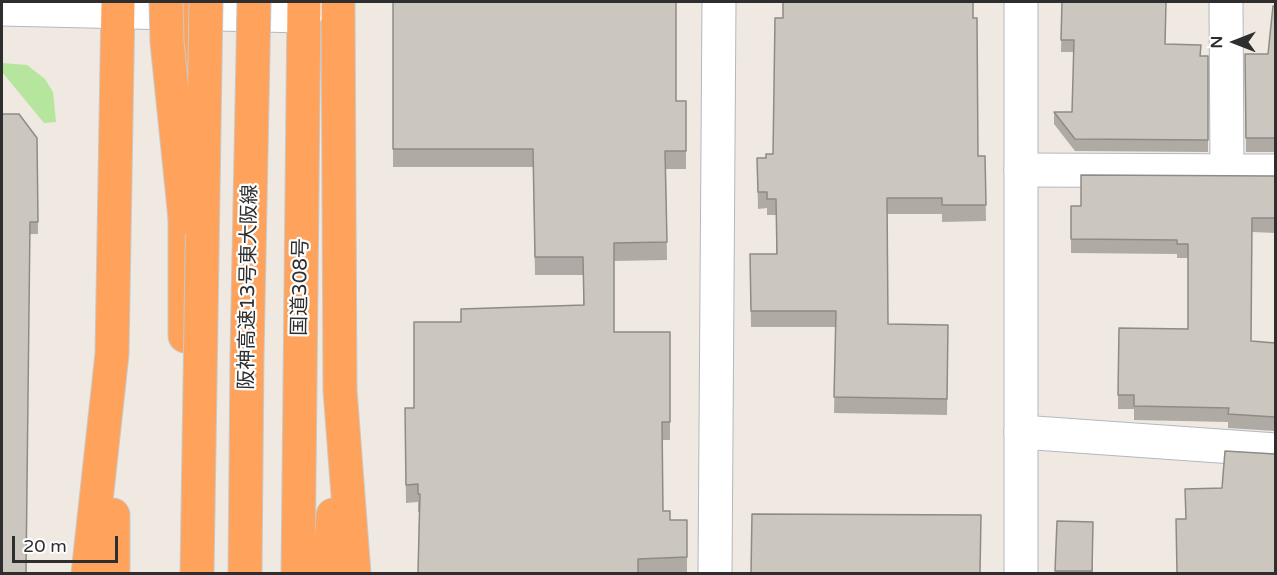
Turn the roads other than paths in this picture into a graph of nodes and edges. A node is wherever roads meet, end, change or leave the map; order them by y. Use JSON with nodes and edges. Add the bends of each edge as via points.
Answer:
{"nodes":[{"id":1,"x":254,"y":2,"type":"edge"},
{"id":2,"x":271,"y":2,"type":"edge"},
{"id":3,"x":338,"y":2,"type":"edge"},
{"id":4,"x":719,"y":2,"type":"edge"},
{"id":5,"x":1022,"y":2,"type":"edge"},
{"id":6,"x":1226,"y":2,"type":"edge"},
{"id":7,"x":186,"y":5,"type":"edge"},
{"id":8,"x":308,"y":6,"type":"edge"},
{"id":9,"x":118,"y":7,"type":"edge"},
{"id":10,"x":2,"y":9,"type":"edge"},
{"id":11,"x":1022,"y":170,"type":"junction"},
{"id":12,"x":1227,"y":170,"type":"junction"},
{"id":13,"x":1275,"y":171,"type":"edge"},
{"id":14,"x":112,"y":354,"type":"junction"},
{"id":15,"x":247,"y":356,"type":"junction"},
{"id":16,"x":340,"y":390,"type":"junction"},
{"id":17,"x":1021,"y":432,"type":"junction"},
{"id":18,"x":1275,"y":450,"type":"edge"},
{"id":19,"x":88,"y":573,"type":"edge"},
{"id":20,"x":113,"y":573,"type":"edge"},
{"id":21,"x":184,"y":573,"type":"edge"},
{"id":22,"x":197,"y":573,"type":"edge"},
{"id":23,"x":246,"y":573,"type":"edge"},
{"id":24,"x":298,"y":573,"type":"edge"},
{"id":25,"x":329,"y":573,"type":"edge"},
{"id":26,"x":354,"y":573,"type":"edge"},
{"id":27,"x":715,"y":573,"type":"edge"},
{"id":28,"x":1021,"y":573,"type":"edge"}],
"edges":[{"from":1,"to":15,"type":"highway","name":"阪神高速13号東大阪線","bridge":true},
{"from":2,"to":15,"type":"highway","bridge":true,"via":[[262,205]]},
{"from":3,"to":16,"type":"highway"},
{"from":4,"to":27,"type":"street"},
{"from":5,"to":11,"type":"street"},
{"from":6,"to":12,"type":"street"},
{"from":7,"to":8,"type":"street"},
{"from":7,"to":9,"type":"street"},
{"from":7,"to":21,"type":"highway"},
{"from":7,"to":22,"type":"highway","bridge":true,"via":[[167,42],[200,351]]},
{"from":8,"to":24,"type":"highway","name":"国道308号"},
{"from":9,"to":10,"type":"street"},
{"from":9,"to":14,"type":"highway"},
{"from":11,"to":12,"type":"street"},
{"from":11,"to":17,"type":"street"},
{"from":12,"to":13,"type":"street"},
{"from":14,"to":19,"type":"highway"},
{"from":14,"to":20,"type":"highway"},
{"from":15,"to":23,"type":"highway","name":"阪神高速13号東大阪線","bridge":true},
{"from":16,"to":25,"type":"highway"},
{"from":16,"to":26,"type":"highway"},
{"from":17,"to":18,"type":"street"},
{"from":17,"to":28,"type":"street"}]}
